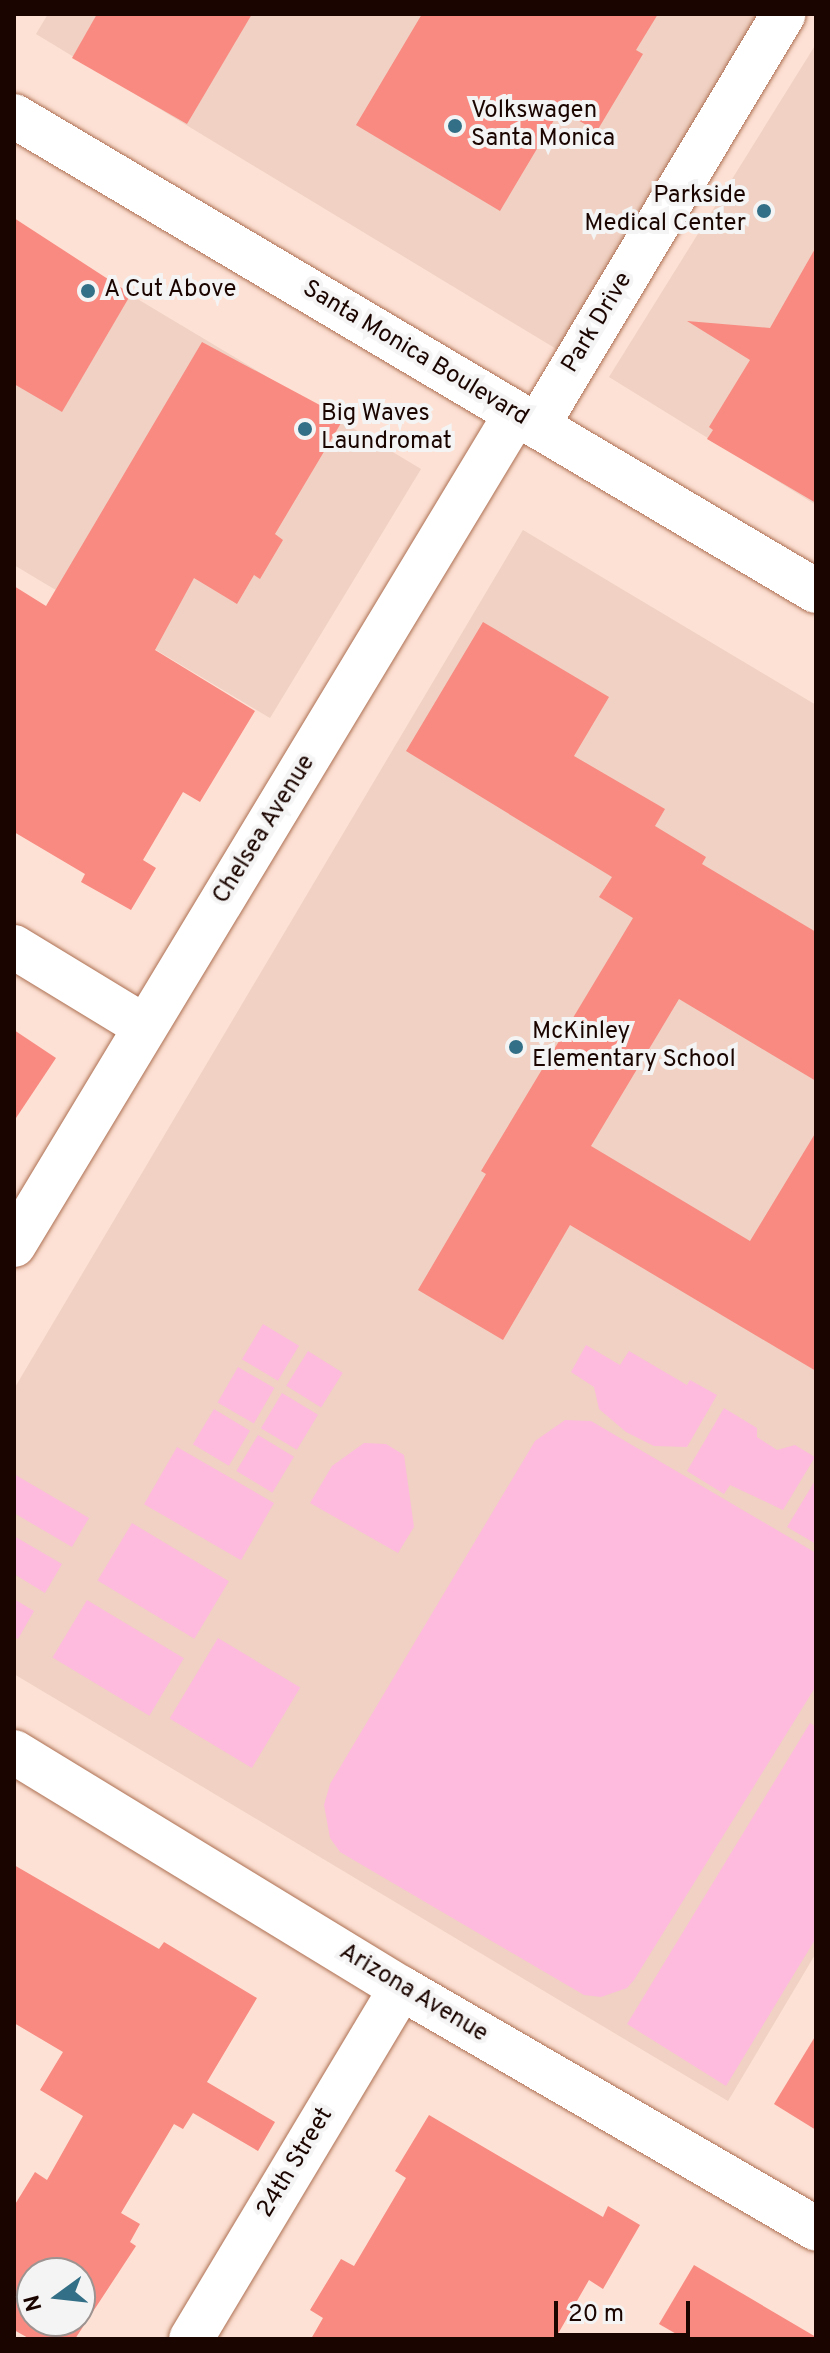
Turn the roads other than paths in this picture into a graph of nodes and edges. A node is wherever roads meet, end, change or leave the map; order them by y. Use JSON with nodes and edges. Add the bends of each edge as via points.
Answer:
{"nodes":[{"id":1,"x":784,"y":14,"type":"edge"},
{"id":2,"x":14,"y":116,"type":"edge"},
{"id":3,"x":526,"y":420,"type":"junction"},
{"id":4,"x":816,"y":591,"type":"edge"},
{"id":5,"x":14,"y":947,"type":"edge"},
{"id":6,"x":144,"y":1026,"type":"junction"},
{"id":7,"x":14,"y":1245,"type":"edge"},
{"id":8,"x":14,"y":1752,"type":"edge"},
{"id":9,"x":401,"y":1988,"type":"junction"},
{"id":10,"x":816,"y":2229,"type":"edge"},
{"id":11,"x":191,"y":2339,"type":"edge"}],
"edges":[{"from":1,"to":3,"type":"street","name":"Park Drive"},
{"from":2,"to":3,"type":"street","name":"Santa Monica Boulevard"},
{"from":3,"to":4,"type":"street","name":"Santa Monica Boulevard"},
{"from":3,"to":6,"type":"street","name":"Chelsea Avenue"},
{"from":5,"to":6,"type":"street"},
{"from":6,"to":7,"type":"street","name":"Chelsea Avenue"},
{"from":8,"to":9,"type":"street","name":"Arizona Avenue"},
{"from":9,"to":10,"type":"street","name":"Arizona Avenue"},
{"from":9,"to":11,"type":"street","name":"24th Street"}]}
